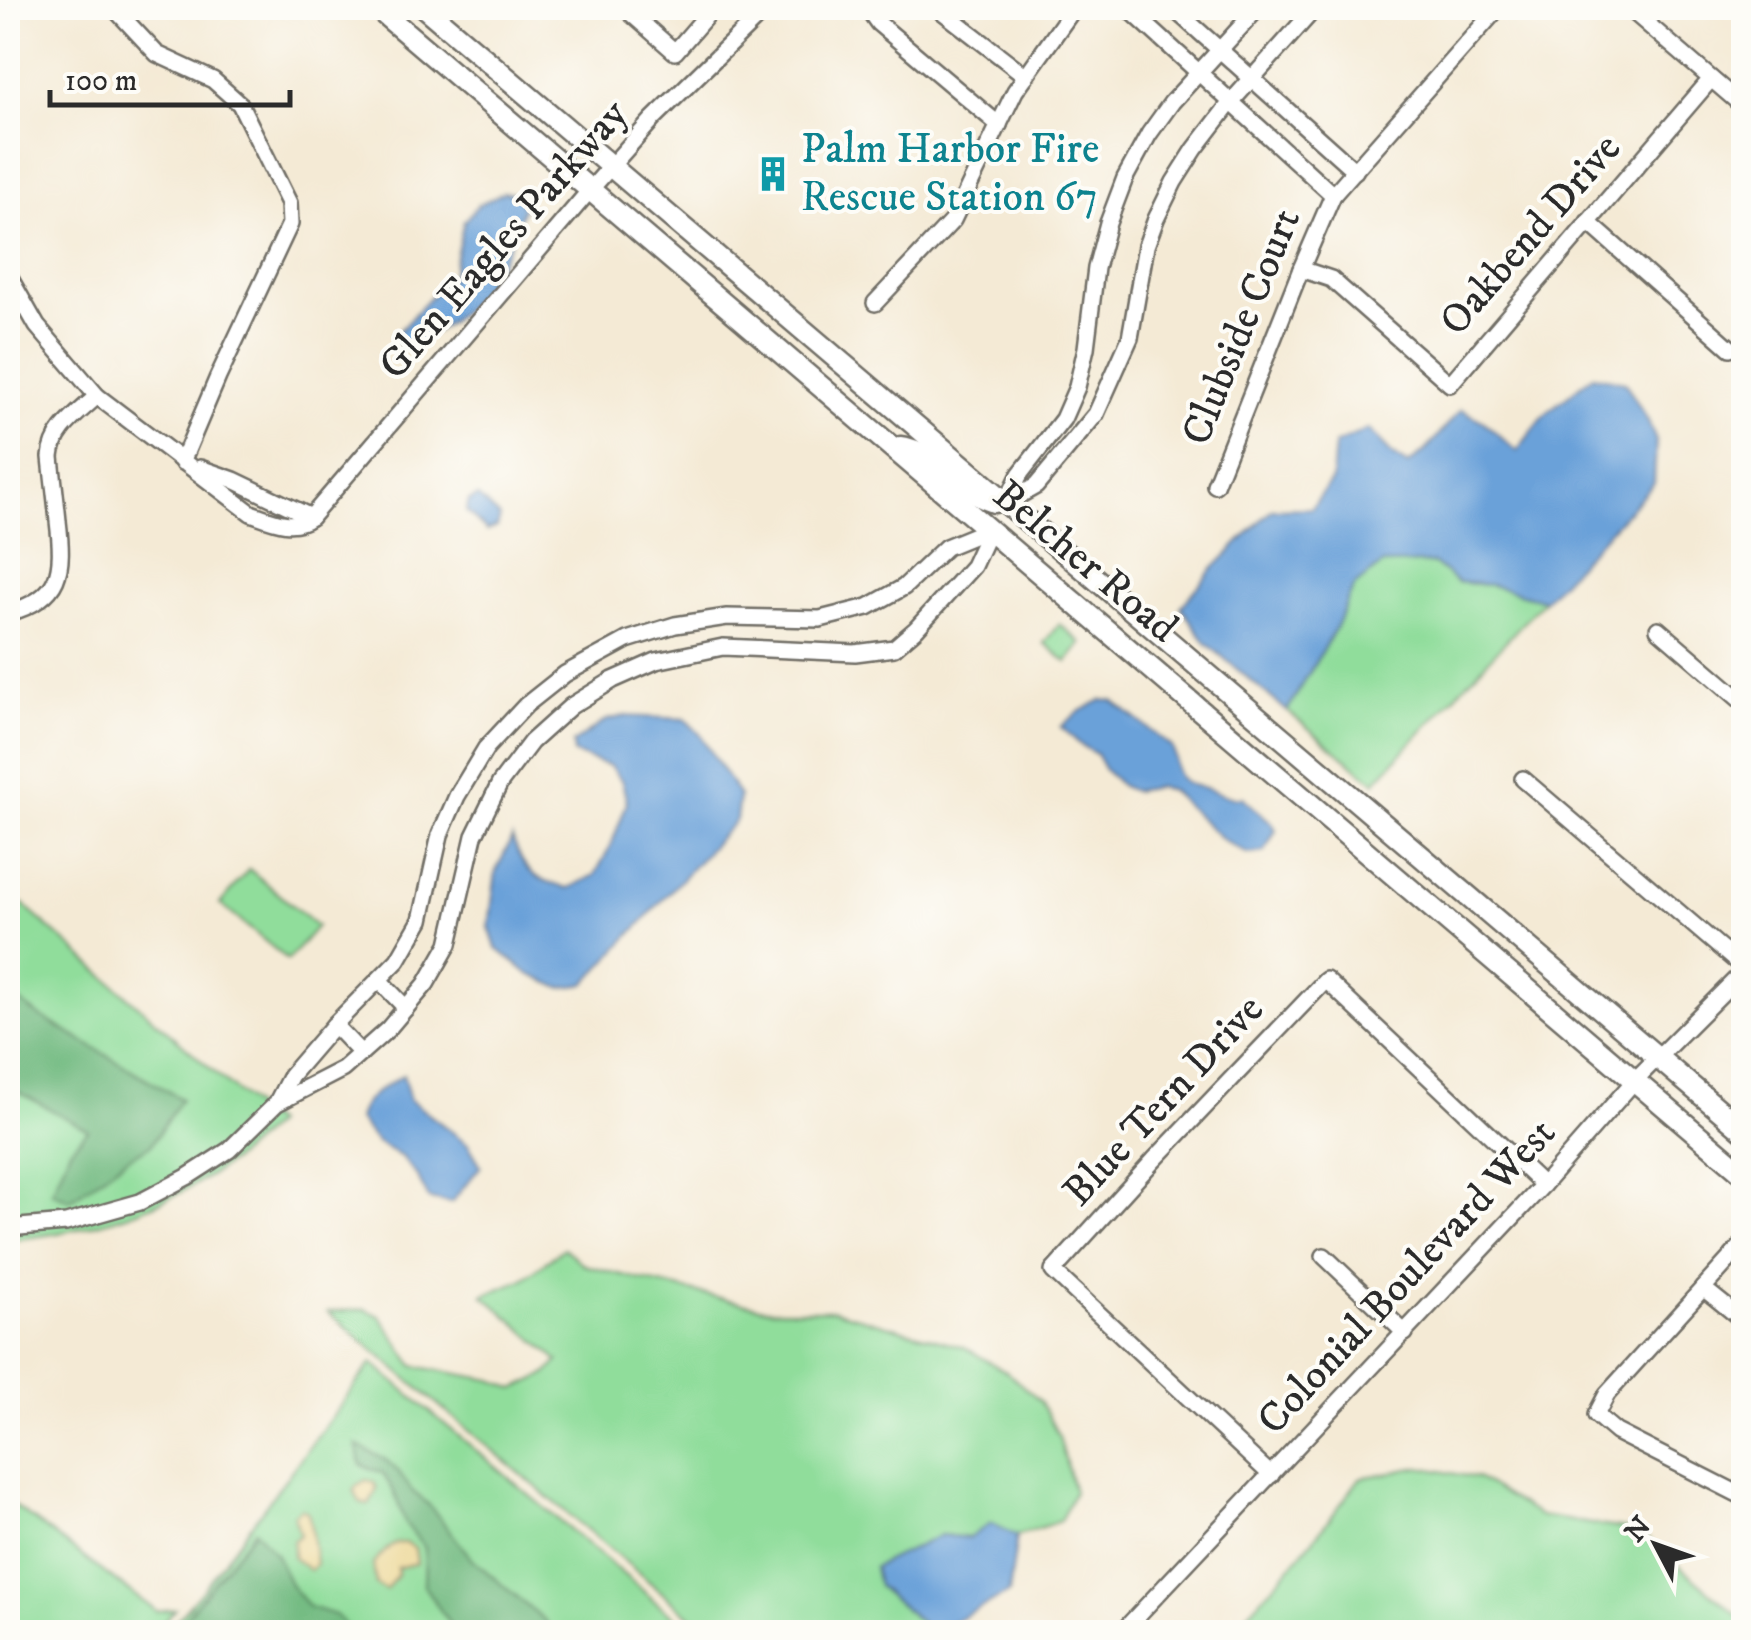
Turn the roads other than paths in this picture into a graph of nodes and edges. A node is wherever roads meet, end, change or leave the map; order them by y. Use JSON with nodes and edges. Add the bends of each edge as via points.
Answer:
{"nodes":[{"id":1,"x":114,"y":8,"type":"edge"},
{"id":2,"x":377,"y":8,"type":"edge"},
{"id":3,"x":424,"y":8,"type":"edge"},
{"id":4,"x":624,"y":8,"type":"edge"},
{"id":5,"x":713,"y":8,"type":"edge"},
{"id":6,"x":767,"y":8,"type":"edge"},
{"id":7,"x":872,"y":8,"type":"edge"},
{"id":8,"x":938,"y":8,"type":"edge"},
{"id":9,"x":1074,"y":8,"type":"edge"},
{"id":10,"x":1173,"y":8,"type":"edge"},
{"id":11,"x":1258,"y":8,"type":"edge"},
{"id":12,"x":1315,"y":8,"type":"edge"},
{"id":13,"x":1498,"y":8,"type":"edge"},
{"id":14,"x":1629,"y":8,"type":"edge"},
{"id":15,"x":1138,"y":11,"type":"edge"},
{"id":16,"x":1220,"y":49,"type":"junction"},
{"id":17,"x":1199,"y":72,"type":"junction"},
{"id":18,"x":1026,"y":76,"type":"junction"},
{"id":19,"x":1252,"y":78,"type":"junction"},
{"id":20,"x":1711,"y":78,"type":"junction"},
{"id":21,"x":1231,"y":102,"type":"junction"},
{"id":22,"x":1744,"y":107,"type":"edge"},
{"id":23,"x":1000,"y":125,"type":"junction"},
{"id":24,"x":611,"y":167,"type":"junction"},
{"id":25,"x":1355,"y":171,"type":"junction"},
{"id":26,"x":590,"y":190,"type":"junction"},
{"id":27,"x":1333,"y":194,"type":"junction"},
{"id":28,"x":1588,"y":222,"type":"junction"},
{"id":29,"x":1301,"y":269,"type":"junction"},
{"id":30,"x":8,"y":275,"type":"edge"},
{"id":31,"x":875,"y":302,"type":"dead end"},
{"id":32,"x":1730,"y":348,"type":"dead end"},
{"id":33,"x":96,"y":396,"type":"junction"},
{"id":34,"x":890,"y":446,"type":"junction"},
{"id":35,"x":182,"y":462,"type":"junction"},
{"id":36,"x":1215,"y":486,"type":"dead end"},
{"id":37,"x":1006,"y":503,"type":"junction"},
{"id":38,"x":990,"y":530,"type":"junction"},
{"id":39,"x":1105,"y":588,"type":"junction"},
{"id":40,"x":8,"y":614,"type":"edge"},
{"id":41,"x":1658,"y":629,"type":"dead end"},
{"id":42,"x":1744,"y":703,"type":"edge"},
{"id":43,"x":1523,"y":779,"type":"dead end"},
{"id":44,"x":1744,"y":969,"type":"edge"},
{"id":45,"x":378,"y":980,"type":"junction"},
{"id":46,"x":406,"y":1008,"type":"junction"},
{"id":47,"x":334,"y":1025,"type":"junction"},
{"id":48,"x":361,"y":1053,"type":"junction"},
{"id":49,"x":1657,"y":1058,"type":"junction"},
{"id":50,"x":1635,"y":1080,"type":"junction"},
{"id":51,"x":277,"y":1102,"type":"junction"},
{"id":52,"x":1744,"y":1131,"type":"edge"},
{"id":53,"x":1744,"y":1174,"type":"edge"},
{"id":54,"x":1543,"y":1185,"type":"junction"},
{"id":55,"x":8,"y":1228,"type":"edge"},
{"id":56,"x":1744,"y":1243,"type":"edge"},
{"id":57,"x":1324,"y":1256,"type":"dead end"},
{"id":58,"x":1703,"y":1288,"type":"junction"},
{"id":59,"x":1744,"y":1321,"type":"edge"},
{"id":60,"x":1405,"y":1333,"type":"junction"},
{"id":61,"x":1271,"y":1475,"type":"junction"},
{"id":62,"x":1744,"y":1496,"type":"edge"},
{"id":63,"x":1122,"y":1632,"type":"edge"}],
"edges":[{"from":1,"to":35,"type":"street","via":[[157,54],[213,80],[240,104],[290,203],[290,224]]},
{"from":2,"to":26,"type":"main road","name":"Belcher Road"},
{"from":3,"to":24,"type":"main road","name":"Belcher Road"},
{"from":4,"to":5,"type":"street","via":[[675,52]]},
{"from":6,"to":24,"type":"street","name":"Glen Eagles Parkway"},
{"from":7,"to":23,"type":"street","via":[[878,23]]},
{"from":8,"to":18,"type":"street"},
{"from":9,"to":18,"type":"street"},
{"from":10,"to":16,"type":"street"},
{"from":11,"to":16,"type":"street"},
{"from":12,"to":19,"type":"street"},
{"from":13,"to":25,"type":"street","name":"Clubside Court"},
{"from":14,"to":20,"type":"street"},
{"from":15,"to":17,"type":"street","name":"Clubside Court"},
{"from":16,"to":17,"type":"street"},
{"from":16,"to":19,"type":"street"},
{"from":17,"to":21,"type":"street","name":"Clubside Court"},
{"from":17,"to":37,"type":"street","via":[[1149,134],[1126,178],[1096,268],[1077,387]]},
{"from":18,"to":23,"type":"street"},
{"from":19,"to":21,"type":"street"},
{"from":19,"to":25,"type":"street"},
{"from":20,"to":22,"type":"street"},
{"from":20,"to":28,"type":"street","name":"Oakbend Drive"},
{"from":21,"to":27,"type":"street","name":"Clubside Court"},
{"from":21,"to":37,"type":"street","via":[[1156,219],[1130,338],[1096,414],[1036,486]]},
{"from":23,"to":31,"type":"street","via":[[953,220]]},
{"from":24,"to":26,"type":"street","name":"Glen Eagles Parkway"},
{"from":24,"to":37,"type":"main road","name":"Belcher Road"},
{"from":25,"to":27,"type":"street","name":"Clubside Court"},
{"from":26,"to":34,"type":"main road","name":"Belcher Road"},
{"from":26,"to":35,"type":"street","name":"Glen Eagles Parkway","via":[[306,521],[234,480]]},
{"from":27,"to":29,"type":"street","name":"Clubside Court"},
{"from":28,"to":29,"type":"street","name":"Oakbend Drive","via":[[1450,384],[1331,279]]},
{"from":28,"to":32,"type":"street"},
{"from":29,"to":36,"type":"street","name":"Clubside Court"},
{"from":30,"to":33,"type":"street","via":[[37,326]]},
{"from":33,"to":35,"type":"street"},
{"from":33,"to":40,"type":"street","via":[[52,443],[59,574],[47,594]]},
{"from":34,"to":37,"type":"main road","via":[[924,455],[977,496]]},
{"from":34,"to":38,"type":"main road","name":"Belcher Road"},
{"from":37,"to":39,"type":"main road","name":"Belcher Road"},
{"from":38,"to":39,"type":"main road","via":[[1024,532],[1075,575]]},
{"from":38,"to":45,"type":"street","via":[[946,547],[904,587],[868,607],[820,620],[727,617],[675,625],[627,640],[566,674],[526,704],[466,780],[440,834],[421,920]]},
{"from":38,"to":46,"type":"street","via":[[974,566],[894,648],[855,653],[723,647],[656,662],[572,706],[531,742],[500,784],[474,836],[449,944]]},
{"from":38,"to":50,"type":"main road","name":"Belcher Road"},
{"from":39,"to":49,"type":"main road","name":"Belcher Road"},
{"from":41,"to":42,"type":"street"},
{"from":43,"to":44,"type":"street"},
{"from":44,"to":49,"type":"street","name":"Colonial Boulevard West"},
{"from":45,"to":46,"type":"street"},
{"from":45,"to":47,"type":"street"},
{"from":46,"to":48,"type":"street"},
{"from":47,"to":48,"type":"street"},
{"from":47,"to":51,"type":"street"},
{"from":48,"to":51,"type":"street"},
{"from":49,"to":50,"type":"street","name":"Colonial Boulevard West"},
{"from":49,"to":52,"type":"main road","name":"Belcher Road"},
{"from":50,"to":53,"type":"main road","name":"Belcher Road"},
{"from":50,"to":54,"type":"street","name":"Colonial Boulevard West"},
{"from":51,"to":55,"type":"street","via":[[229,1150],[140,1202],[66,1223]]},
{"from":54,"to":60,"type":"street","name":"Colonial Boulevard West"},
{"from":54,"to":61,"type":"street","name":"Blue Tern Drive","via":[[1326,980],[1154,1160],[1054,1271]]},
{"from":56,"to":58,"type":"street"},
{"from":57,"to":60,"type":"street"},
{"from":58,"to":59,"type":"street"},
{"from":58,"to":62,"type":"street","via":[[1596,1415],[1616,1432]]},
{"from":60,"to":61,"type":"street","name":"Colonial Boulevard West"},
{"from":61,"to":63,"type":"street","name":"Colonial Boulevard West"}]}
